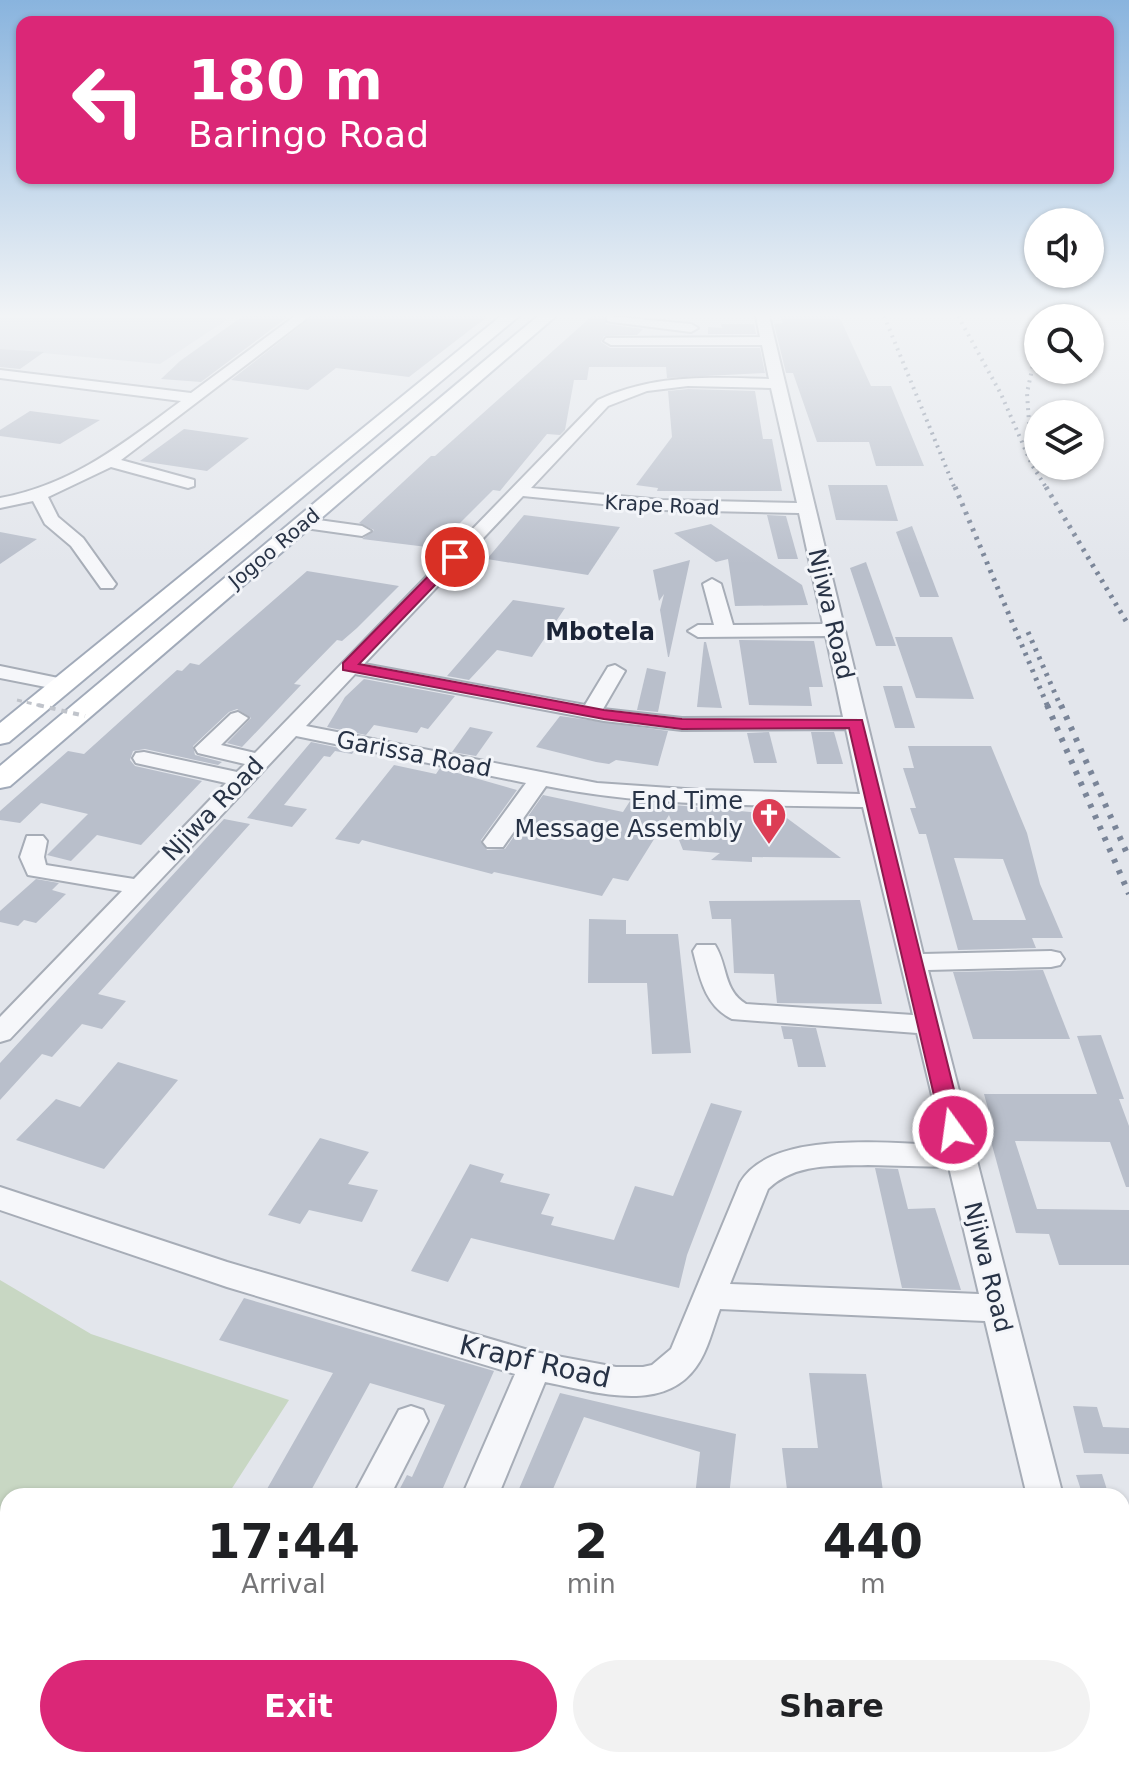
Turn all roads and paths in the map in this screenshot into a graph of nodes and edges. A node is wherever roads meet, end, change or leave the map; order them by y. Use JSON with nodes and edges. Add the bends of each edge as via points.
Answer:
{"nodes":[{"id":1,"x":193,"y":398,"type":"edge"},
{"id":2,"x":410,"y":399,"type":"edge"},
{"id":3,"x":450,"y":399,"type":"edge"},
{"id":4,"x":612,"y":399,"type":"edge"},
{"id":5,"x":781,"y":399,"type":"edge"},
{"id":6,"x":109,"y":462,"type":"junction"},
{"id":7,"x":188,"y":483,"type":"dead end"},
{"id":8,"x":518,"y":491,"type":"junction"},
{"id":9,"x":39,"y":496,"type":"junction"},
{"id":10,"x":0,"y":503,"type":"edge"},
{"id":11,"x":807,"y":508,"type":"junction"},
{"id":12,"x":304,"y":523,"type":"junction"},
{"id":13,"x":362,"y":531,"type":"dead end"},
{"id":14,"x":236,"y":539,"type":"junction"},
{"id":15,"x":276,"y":547,"type":"junction"},
{"id":16,"x":107,"y":584,"type":"dead end"},
{"id":17,"x":712,"y":584,"type":"dead end"},
{"id":18,"x":834,"y":630,"type":"junction"},
{"id":19,"x":698,"y":631,"type":"dead end"},
{"id":20,"x":725,"y":631,"type":"junction"},
{"id":21,"x":348,"y":667,"type":"junction"},
{"id":22,"x":615,"y":671,"type":"dead end"},
{"id":23,"x":0,"y":672,"type":"edge"},
{"id":24,"x":61,"y":684,"type":"junction"},
{"id":25,"x":17,"y":700,"type":"dead end"},
{"id":26,"x":591,"y":712,"type":"junction"},
{"id":27,"x":85,"y":716,"type":"dead end"},
{"id":28,"x":238,"y":718,"type":"dead end"},
{"id":29,"x":856,"y":723,"type":"junction"},
{"id":30,"x":290,"y":729,"type":"junction"},
{"id":31,"x":0,"y":736,"type":"edge"},
{"id":32,"x":144,"y":758,"type":"dead end"},
{"id":33,"x":260,"y":761,"type":"junction"},
{"id":34,"x":540,"y":779,"type":"junction"},
{"id":35,"x":0,"y":780,"type":"edge"},
{"id":36,"x":241,"y":780,"type":"junction"},
{"id":37,"x":873,"y":801,"type":"junction"},
{"id":38,"x":35,"y":841,"type":"dead end"},
{"id":39,"x":495,"y":842,"type":"dead end"},
{"id":40,"x":139,"y":887,"type":"junction"},
{"id":41,"x":706,"y":951,"type":"dead end"},
{"id":42,"x":1051,"y":959,"type":"dead end"},
{"id":43,"x":912,"y":962,"type":"junction"},
{"id":44,"x":928,"y":1025,"type":"junction"},
{"id":45,"x":0,"y":1033,"type":"edge"},
{"id":46,"x":960,"y":1156,"type":"junction"},
{"id":47,"x":0,"y":1198,"type":"edge"},
{"id":48,"x":707,"y":1296,"type":"junction"},
{"id":49,"x":999,"y":1308,"type":"junction"},
{"id":50,"x":535,"y":1366,"type":"junction"},
{"id":51,"x":411,"y":1421,"type":"dead end"},
{"id":52,"x":375,"y":1488,"type":"edge"},
{"id":53,"x":483,"y":1488,"type":"edge"},
{"id":54,"x":1043,"y":1488,"type":"edge"}],
"edges":[{"from":1,"to":6,"type":"street"},
{"from":2,"to":14,"type":"main road","name":"Jogoo Road"},
{"from":3,"to":12,"type":"main road","name":"Jogoo Road"},
{"from":4,"to":8,"type":"street","name":"Njiwa Road"},
{"from":5,"to":11,"type":"street","name":"Njiwa Road"},
{"from":6,"to":7,"type":"street"},
{"from":6,"to":9,"type":"street"},
{"from":8,"to":11,"type":"street","name":"Krape Road","via":[[653,506]]},
{"from":8,"to":21,"type":"street","name":"Njiwa Road"},
{"from":9,"to":10,"type":"street"},
{"from":9,"to":16,"type":"street","via":[[51,520],[77,542]]},
{"from":11,"to":18,"type":"street","name":"Njiwa Road"},
{"from":12,"to":13,"type":"street"},
{"from":12,"to":15,"type":"main road","name":"Jogoo Road"},
{"from":14,"to":15,"type":"main road"},
{"from":14,"to":24,"type":"main road","name":"Jogoo Road"},
{"from":15,"to":35,"type":"main road","name":"Jogoo Road"},
{"from":17,"to":20,"type":"street"},
{"from":18,"to":20,"type":"street"},
{"from":18,"to":29,"type":"street","name":"Njiwa Road"},
{"from":19,"to":20,"type":"street"},
{"from":21,"to":26,"type":"street"},
{"from":21,"to":30,"type":"street","name":"Njiwa Road"},
{"from":22,"to":26,"type":"street"},
{"from":23,"to":24,"type":"street"},
{"from":24,"to":31,"type":"main road","name":"Jogoo Road"},
{"from":25,"to":27,"type":"path","bridge":true},
{"from":26,"to":29,"type":"street","via":[[682,724]]},
{"from":28,"to":33,"type":"street","via":[[206,748]]},
{"from":29,"to":37,"type":"street","name":"Njiwa Road"},
{"from":30,"to":33,"type":"street","name":"Njiwa Road"},
{"from":30,"to":34,"type":"street","name":"Garissa Road"},
{"from":32,"to":36,"type":"street"},
{"from":33,"to":36,"type":"street","name":"Njiwa Road"},
{"from":34,"to":37,"type":"street","name":"Garissa Road","via":[[597,790],[686,796]]},
{"from":34,"to":39,"type":"street"},
{"from":36,"to":40,"type":"street","name":"Njiwa Road"},
{"from":37,"to":43,"type":"street","name":"Njiwa Road"},
{"from":38,"to":40,"type":"street","via":[[36,870]]},
{"from":40,"to":45,"type":"street","name":"Njiwa Road"},
{"from":41,"to":44,"type":"street","via":[[715,983],[733,1010]]},
{"from":42,"to":43,"type":"street"},
{"from":43,"to":44,"type":"street","name":"Njiwa Road"},
{"from":44,"to":46,"type":"street","name":"Njiwa Road"},
{"from":46,"to":48,"type":"street","name":"Krapf Road","via":[[825,1158],[769,1170],[755,1183]]},
{"from":46,"to":49,"type":"street","name":"Njiwa Road"},
{"from":47,"to":50,"type":"street","name":"Krapf Road","via":[[227,1274]]},
{"from":48,"to":49,"type":"street"},
{"from":48,"to":50,"type":"street","name":"Krapf Road","via":[[684,1358],[661,1378],[616,1381]]},
{"from":49,"to":54,"type":"street","name":"Njiwa Road"},
{"from":50,"to":53,"type":"street"},
{"from":51,"to":52,"type":"street"}]}
